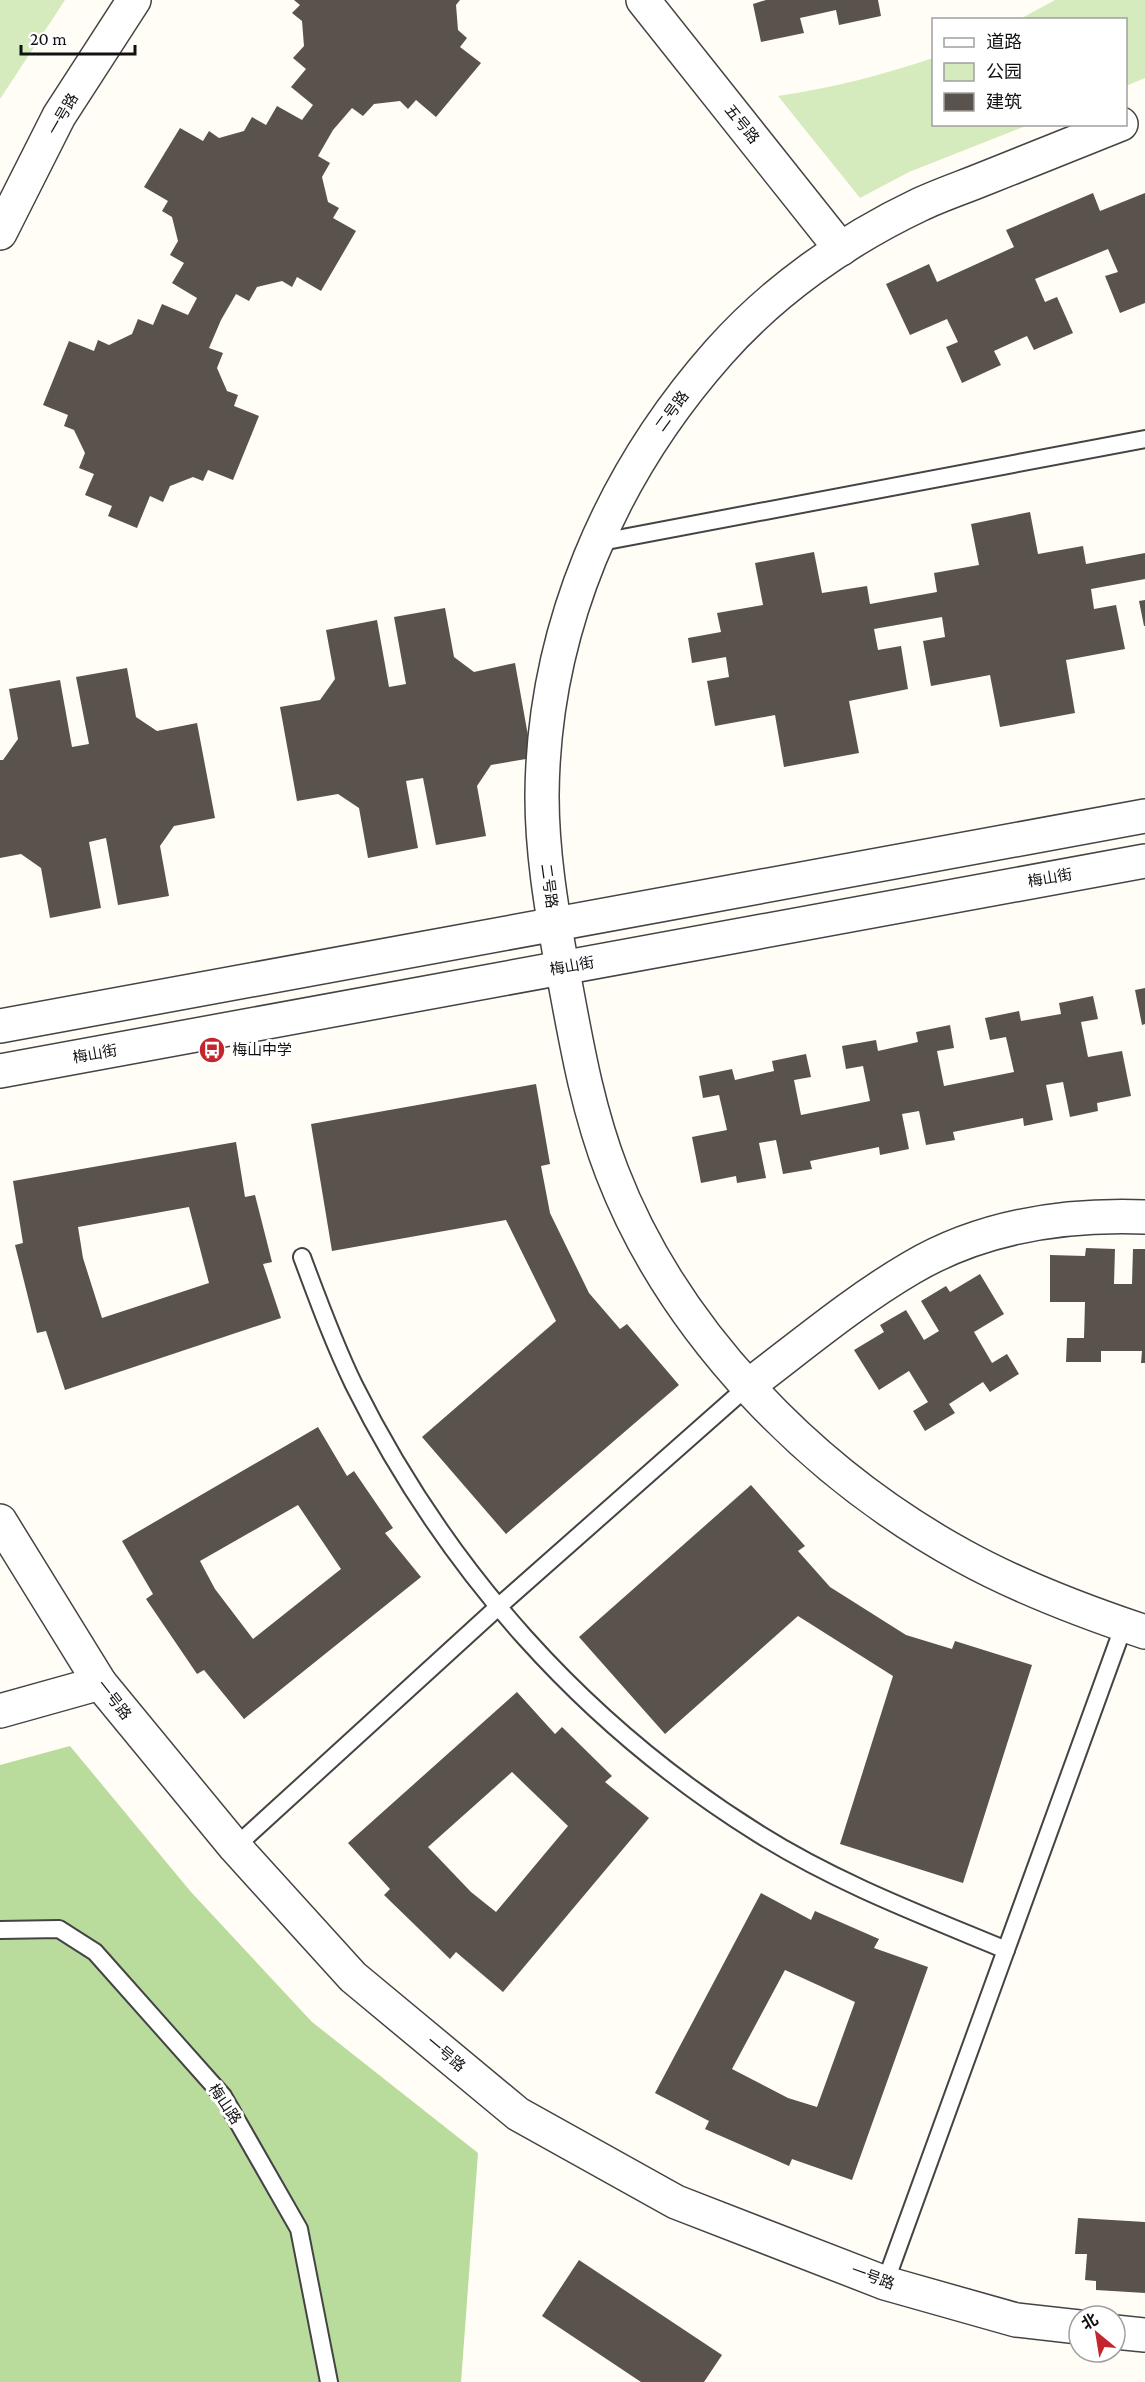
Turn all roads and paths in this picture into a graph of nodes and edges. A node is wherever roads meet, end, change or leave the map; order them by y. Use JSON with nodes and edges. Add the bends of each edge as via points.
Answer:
{"nodes":[{"id":1,"x":134,"y":0,"type":"edge"},
{"id":2,"x":643,"y":0,"type":"edge"},
{"id":3,"x":1145,"y":115,"type":"edge"},
{"id":4,"x":1127,"y":122,"type":"edge"},
{"id":5,"x":1118,"y":126,"type":"edge"},
{"id":6,"x":0,"y":233,"type":"edge"},
{"id":7,"x":842,"y":249,"type":"junction"},
{"id":8,"x":1145,"y":439,"type":"edge"},
{"id":9,"x":595,"y":543,"type":"junction"},
{"id":10,"x":1145,"y":816,"type":"edge"},
{"id":11,"x":1145,"y":861,"type":"edge"},
{"id":12,"x":554,"y":924,"type":"junction"},
{"id":13,"x":562,"y":968,"type":"junction"},
{"id":14,"x":0,"y":1026,"type":"edge"},
{"id":15,"x":0,"y":1071,"type":"edge"},
{"id":16,"x":1145,"y":1217,"type":"edge"},
{"id":17,"x":302,"y":1257,"type":"dead end"},
{"id":18,"x":748,"y":1386,"type":"junction"},
{"id":19,"x":0,"y":1521,"type":"edge"},
{"id":20,"x":498,"y":1607,"type":"junction"},
{"id":21,"x":1134,"y":1628,"type":"edge"},
{"id":22,"x":100,"y":1683,"type":"junction"},
{"id":23,"x":0,"y":1711,"type":"edge"},
{"id":24,"x":235,"y":1847,"type":"junction"},
{"id":25,"x":0,"y":1930,"type":"edge"},
{"id":26,"x":1006,"y":1950,"type":"junction"},
{"id":27,"x":885,"y":2283,"type":"junction"},
{"id":28,"x":1067,"y":2326,"type":"edge"},
{"id":29,"x":1127,"y":2333,"type":"edge"},
{"id":30,"x":1145,"y":2335,"type":"edge"},
{"id":31,"x":329,"y":2382,"type":"edge"}],
"edges":[{"from":1,"to":6,"type":"street","name":"一号路","via":[[59,116]]},
{"from":2,"to":7,"type":"street","name":"五号路"},
{"from":3,"to":4,"type":"street","name":"二号路"},
{"from":5,"to":7,"type":"street","name":"二号路","via":[[923,203]]},
{"from":7,"to":9,"type":"street","name":"二号路","via":[[779,295],[722,348],[672,408],[636,464]]},
{"from":8,"to":9,"type":"lane"},
{"from":9,"to":12,"type":"street","name":"二号路","via":[[572,604],[546,731],[542,796]]},
{"from":10,"to":12,"type":"street"},
{"from":11,"to":13,"type":"street","name":"梅山街"},
{"from":12,"to":13,"type":"street","name":"二号路"},
{"from":12,"to":14,"type":"street"},
{"from":13,"to":15,"type":"street","name":"梅山街"},
{"from":13,"to":18,"type":"street","name":"二号路","via":[[596,1130],[626,1204],[685,1308]]},
{"from":16,"to":18,"type":"street","via":[[1055,1219],[1006,1229],[959,1246],[913,1267],[871,1293]]},
{"from":17,"to":20,"type":"lane","via":[[354,1384],[386,1445],[460,1560]]},
{"from":18,"to":20,"type":"lane"},
{"from":18,"to":21,"type":"street","name":"二号路","via":[[848,1479],[903,1519],[1022,1586]]},
{"from":19,"to":22,"type":"street","name":"一号路"},
{"from":20,"to":24,"type":"lane"},
{"from":20,"to":26,"type":"lane","via":[[548,1665],[597,1712],[704,1798],[821,1869],[882,1899]]},
{"from":21,"to":26,"type":"lane"},
{"from":22,"to":23,"type":"street"},
{"from":22,"to":24,"type":"street","name":"一号路"},
{"from":24,"to":27,"type":"street","name":"一号路","via":[[353,1977],[518,2114],[676,2202]]},
{"from":25,"to":31,"type":"lane","name":"梅山路","via":[[58,1929],[95,1952],[223,2096],[299,2229]]},
{"from":26,"to":27,"type":"lane"},
{"from":27,"to":28,"type":"street","name":"一号路","via":[[1016,2320]]},
{"from":29,"to":30,"type":"street"}]}
